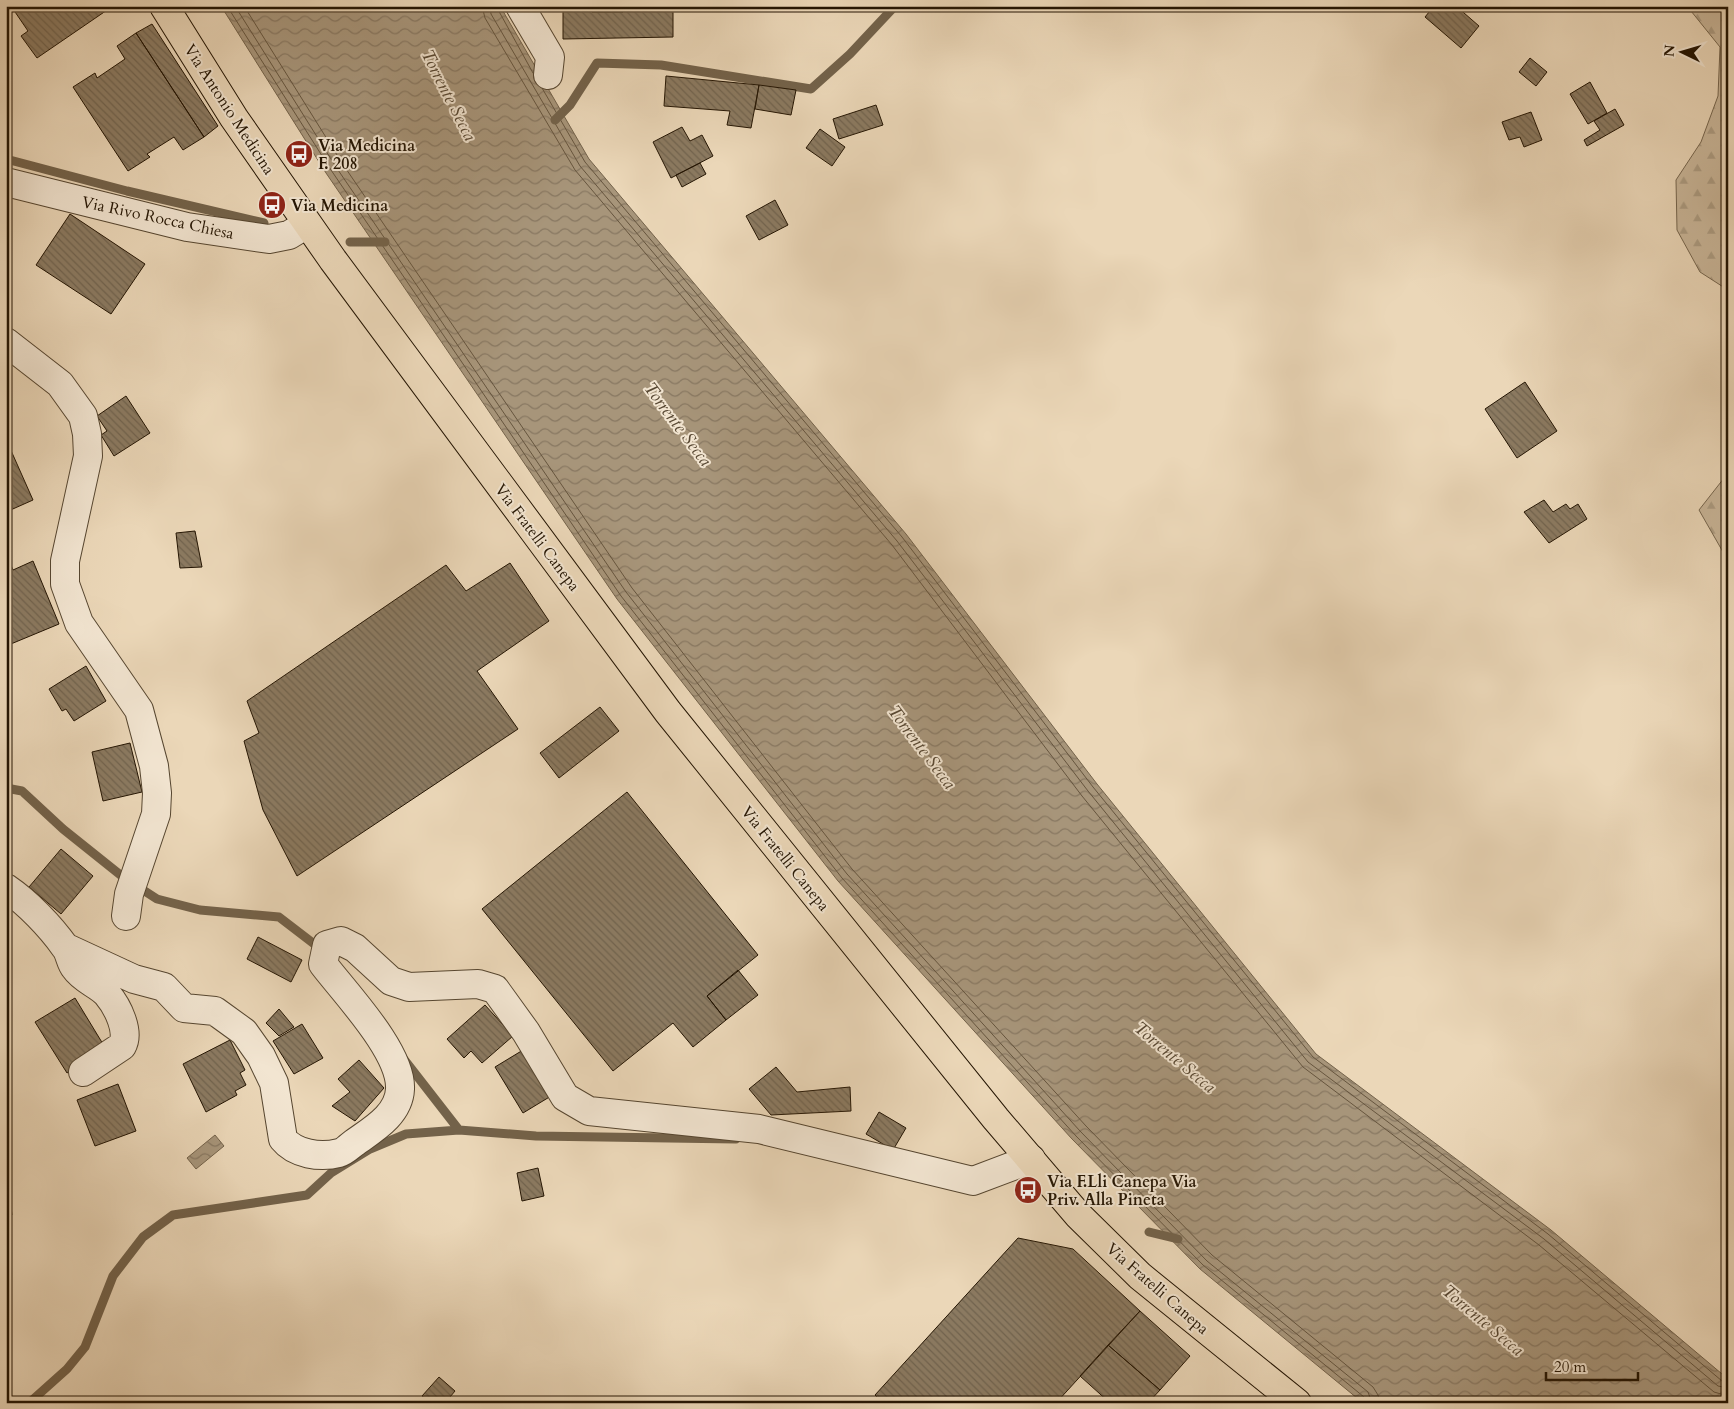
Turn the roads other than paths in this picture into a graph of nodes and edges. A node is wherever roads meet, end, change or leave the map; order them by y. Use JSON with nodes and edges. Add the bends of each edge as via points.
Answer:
{"nodes":[{"id":1,"x":164,"y":6,"type":"edge"},
{"id":2,"x":520,"y":6,"type":"edge"},
{"id":3,"x":548,"y":75,"type":"dead end"},
{"id":4,"x":6,"y":182,"type":"edge"},
{"id":5,"x":307,"y":224,"type":"junction"},
{"id":6,"x":333,"y":260,"type":"joint"},
{"id":7,"x":6,"y":342,"type":"edge"},
{"id":8,"x":6,"y":888,"type":"edge"},
{"id":9,"x":126,"y":916,"type":"dead end"},
{"id":10,"x":66,"y":948,"type":"junction"},
{"id":11,"x":83,"y":1072,"type":"dead end"},
{"id":12,"x":1031,"y":1159,"type":"junction"},
{"id":13,"x":1297,"y":1403,"type":"edge"}],
"edges":[{"from":1,"to":5,"type":"main road","name":"Via Antonio Medicina","via":[[234,118]]},
{"from":2,"to":3,"type":"street","via":[[550,57]]},
{"from":4,"to":5,"type":"street","name":"Via Rivo Rocca Chiesa","via":[[187,227],[269,239],[289,235]]},
{"from":5,"to":6,"type":"main road","name":"Via Antonio Medicina"},
{"from":6,"to":12,"type":"main road","name":"Via Fratelli Canepa","via":[[668,712]]},
{"from":7,"to":9,"type":"street","via":[[60,384],[83,416],[87,434],[88,456],[65,561],[65,584],[79,623],[139,710],[154,766],[157,793],[156,814],[129,894]]},
{"from":8,"to":10,"type":"street"},
{"from":10,"to":11,"type":"street","via":[[81,975],[107,994],[120,1015],[125,1034],[122,1046]]},
{"from":10,"to":12,"type":"street","via":[[134,979],[164,987],[184,1008],[215,1011],[244,1032],[261,1056],[274,1084],[283,1139],[288,1145],[314,1156],[340,1153],[385,1121],[400,1090],[395,1063],[378,1035],[323,964],[327,945],[341,941],[355,948],[391,981],[409,987],[478,984],[496,989],[565,1097],[589,1111],[759,1128],[973,1180]]},
{"from":12,"to":13,"type":"main road","name":"Via Fratelli Canepa","via":[[1078,1214],[1140,1276]]}]}
